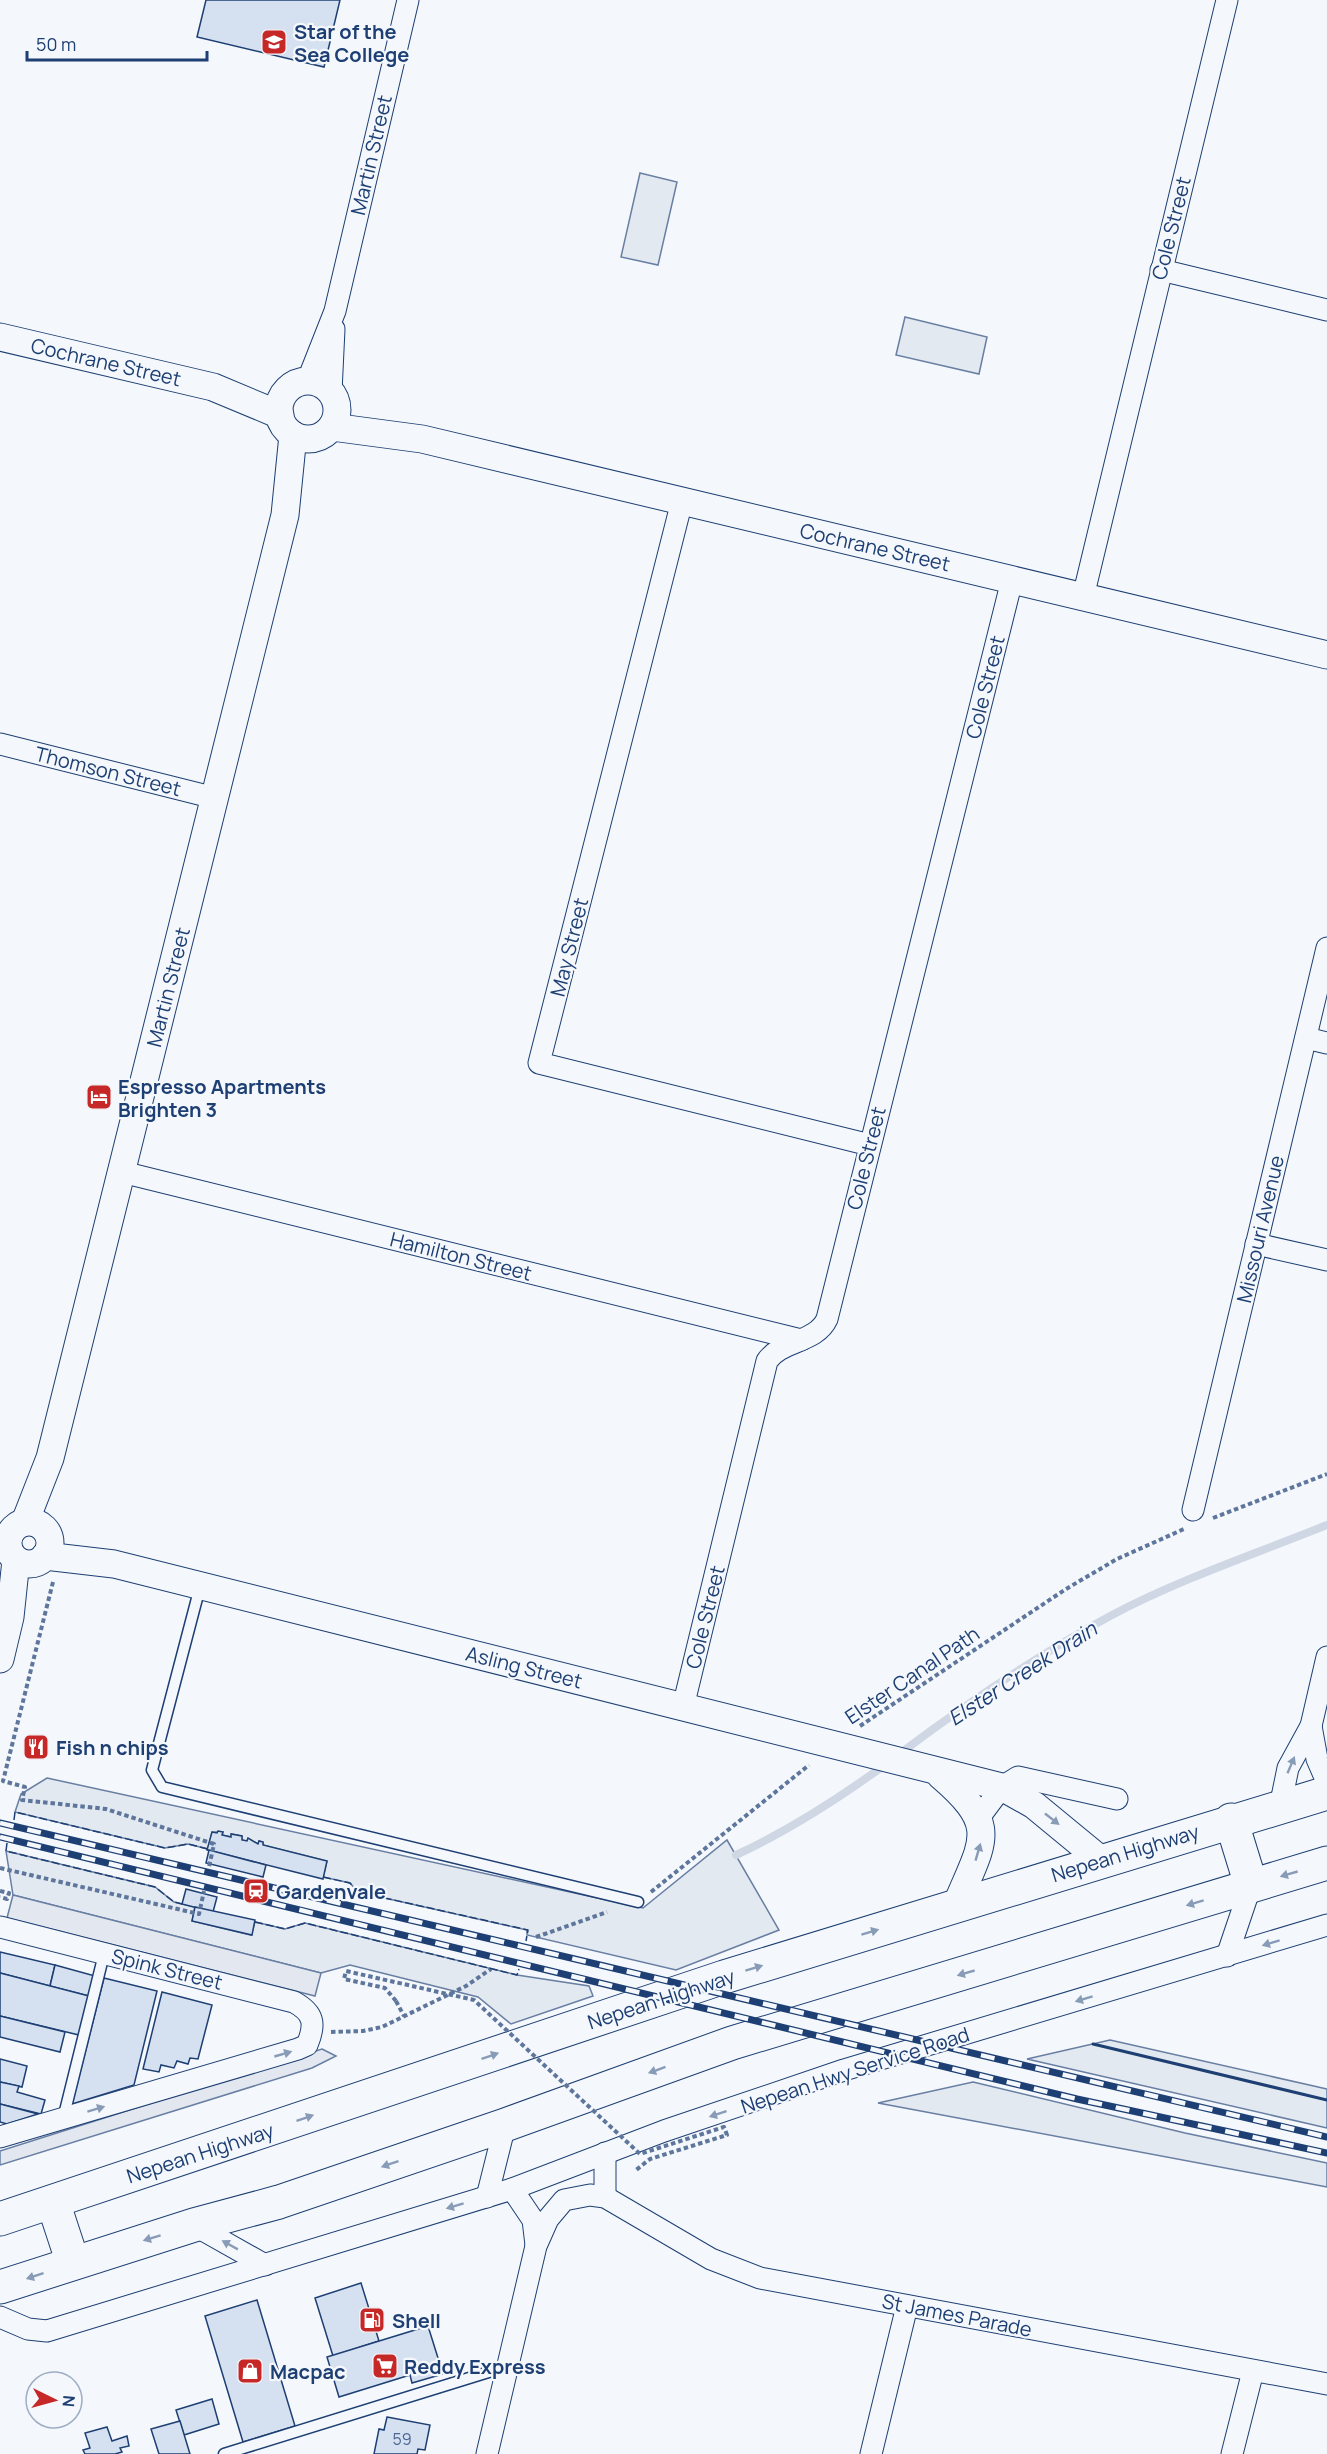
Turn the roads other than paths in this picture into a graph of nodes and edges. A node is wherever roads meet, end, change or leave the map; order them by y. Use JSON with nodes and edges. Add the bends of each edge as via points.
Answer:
{"nodes":[{"id":1,"x":408,"y":0,"type":"edge"},
{"id":2,"x":1227,"y":0,"type":"edge"},
{"id":3,"x":1161,"y":270,"type":"junction"},
{"id":4,"x":1327,"y":310,"type":"edge"},
{"id":5,"x":0,"y":337,"type":"edge"},
{"id":6,"x":310,"y":410,"type":"junction"},
{"id":7,"x":682,"y":501,"type":"junction"},
{"id":8,"x":1012,"y":580,"type":"junction"},
{"id":9,"x":1083,"y":597,"type":"junction"},
{"id":10,"x":1327,"y":655,"type":"edge"},
{"id":11,"x":0,"y":744,"type":"edge"},
{"id":12,"x":215,"y":798,"type":"junction"},
{"id":13,"x":1327,"y":948,"type":"edge"},
{"id":14,"x":1306,"y":1038,"type":"junction"},
{"id":15,"x":1327,"y":1043,"type":"edge"},
{"id":16,"x":870,"y":1144,"type":"junction"},
{"id":17,"x":122,"y":1172,"type":"junction"},
{"id":18,"x":1257,"y":1244,"type":"junction"},
{"id":19,"x":1327,"y":1260,"type":"edge"},
{"id":20,"x":801,"y":1340,"type":"junction"},
{"id":21,"x":1197,"y":1519,"type":"road end"},
{"id":22,"x":24,"y":1542,"type":"edge"},
{"id":23,"x":200,"y":1586,"type":"junction"},
{"id":24,"x":1327,"y":1657,"type":"edge"},
{"id":25,"x":0,"y":1659,"type":"edge"},
{"id":26,"x":683,"y":1707,"type":"junction"},
{"id":27,"x":1311,"y":1726,"type":"junction"},
{"id":28,"x":934,"y":1770,"type":"junction"},
{"id":29,"x":1327,"y":1782,"type":"edge"},
{"id":30,"x":1002,"y":1787,"type":"junction"},
{"id":31,"x":1327,"y":1793,"type":"edge"},
{"id":32,"x":1117,"y":1799,"type":"dead end"},
{"id":33,"x":1280,"y":1807,"type":"junction"},
{"id":34,"x":978,"y":1819,"type":"junction"},
{"id":35,"x":1231,"y":1820,"type":"junction"},
{"id":36,"x":1102,"y":1861,"type":"junction"},
{"id":37,"x":1327,"y":1863,"type":"edge"},
{"id":38,"x":1251,"y":1885,"type":"junction"},
{"id":39,"x":638,"y":1902,"type":"road end"},
{"id":40,"x":956,"y":1906,"type":"junction"},
{"id":41,"x":1327,"y":1925,"type":"edge"},
{"id":42,"x":0,"y":1927,"type":"edge"},
{"id":43,"x":104,"y":1954,"type":"junction"},
{"id":44,"x":1227,"y":1956,"type":"junction"},
{"id":45,"x":63,"y":2119,"type":"junction"},
{"id":46,"x":505,"y":2125,"type":"junction"},
{"id":47,"x":0,"y":2138,"type":"edge"},
{"id":48,"x":605,"y":2154,"type":"junction"},
{"id":49,"x":512,"y":2189,"type":"junction"},
{"id":50,"x":487,"y":2197,"type":"junction"},
{"id":51,"x":605,"y":2198,"type":"junction"},
{"id":52,"x":53,"y":2202,"type":"junction"},
{"id":53,"x":0,"y":2219,"type":"edge"},
{"id":54,"x":194,"y":2225,"type":"junction"},
{"id":55,"x":536,"y":2246,"type":"junction"},
{"id":56,"x":73,"y":2263,"type":"junction"},
{"id":57,"x":266,"y":2265,"type":"junction"},
{"id":58,"x":0,"y":2287,"type":"edge"},
{"id":59,"x":907,"y":2306,"type":"junction"},
{"id":60,"x":0,"y":2317,"type":"edge"},
{"id":61,"x":508,"y":2366,"type":"junction"},
{"id":62,"x":1253,"y":2371,"type":"junction"},
{"id":63,"x":1327,"y":2384,"type":"edge"},
{"id":64,"x":224,"y":2454,"type":"edge"},
{"id":65,"x":487,"y":2454,"type":"edge"},
{"id":66,"x":872,"y":2454,"type":"edge"},
{"id":67,"x":1232,"y":2454,"type":"edge"}],
"edges":[{"from":1,"to":6,"type":"street","name":"Martin Street"},
{"from":2,"to":3,"type":"street","name":"Cole Street"},
{"from":3,"to":4,"type":"street"},
{"from":3,"to":9,"type":"street","name":"Cole Street"},
{"from":5,"to":6,"type":"street","name":"Cochrane Street"},
{"from":6,"to":7,"type":"street","name":"Cochrane Street"},
{"from":6,"to":12,"type":"street","name":"Martin Street"},
{"from":7,"to":8,"type":"street","name":"Cochrane Street"},
{"from":7,"to":16,"type":"street","name":"May Street","via":[[539,1063]]},
{"from":8,"to":9,"type":"street","name":"Cochrane Street"},
{"from":8,"to":16,"type":"street","name":"Cole Street"},
{"from":9,"to":10,"type":"street","name":"Cochrane Street"},
{"from":11,"to":12,"type":"street","name":"Thomson Street"},
{"from":12,"to":17,"type":"street","name":"Martin Street"},
{"from":13,"to":14,"type":"street","name":"Missouri Avenue"},
{"from":14,"to":15,"type":"street"},
{"from":14,"to":18,"type":"street","name":"Missouri Avenue"},
{"from":16,"to":20,"type":"street","name":"Cole Street","via":[[827,1319],[818,1331]]},
{"from":17,"to":20,"type":"street","name":"Hamilton Street"},
{"from":17,"to":22,"type":"street","name":"Martin Street","via":[[50,1458]]},
{"from":18,"to":19,"type":"street"},
{"from":18,"to":21,"type":"street","name":"Missouri Avenue"},
{"from":20,"to":26,"type":"street","name":"Cole Street","via":[[778,1350],[767,1361]]},
{"from":22,"to":23,"type":"street","name":"Asling Street"},
{"from":22,"to":25,"type":"street","name":"Martin Street"},
{"from":23,"to":26,"type":"street","name":"Asling Street"},
{"from":23,"to":39,"type":"lane","via":[[152,1770],[162,1787]]},
{"from":24,"to":27,"type":"street"},
{"from":26,"to":28,"type":"street","name":"Asling Street"},
{"from":27,"to":29,"type":"street","via":[[1317,1759]]},
{"from":33,"to":27,"type":"street","one_way":true,"via":[[1288,1768]]},
{"from":28,"to":30,"type":"street","name":"Asling Street"},
{"from":28,"to":34,"type":"street","name":"Asling Street","via":[[968,1798]]},
{"from":30,"to":32,"type":"street","via":[[1024,1777]]},
{"from":30,"to":34,"type":"street"},
{"from":30,"to":36,"type":"street","name":"Asling Street","one_way":true,"via":[[1034,1805]]},
{"from":31,"to":33,"type":"highway","name":"Nepean Highway"},
{"from":33,"to":35,"type":"highway","name":"Nepean Highway"},
{"from":40,"to":34,"type":"street","name":"Asling Street","one_way":true,"via":[[980,1851]]},
{"from":35,"to":36,"type":"highway","name":"Nepean Highway"},
{"from":35,"to":38,"type":"highway"},
{"from":36,"to":40,"type":"highway","name":"Nepean Highway"},
{"from":37,"to":38,"type":"highway","one_way":true},
{"from":38,"to":44,"type":"street"},
{"from":38,"to":46,"type":"highway","one_way":true,"via":[[741,2040]]},
{"from":52,"to":40,"type":"highway","name":"Nepean Highway","one_way":true,"via":[[724,1977]]},
{"from":41,"to":44,"type":"street","name":"Nepean Hwy Service Road","one_way":true},
{"from":42,"to":43,"type":"street","name":"Spink Street"},
{"from":43,"to":45,"type":"lane"},
{"from":45,"to":43,"type":"street","name":"Spink Street","one_way":true,"via":[[298,2049],[308,2045],[312,2033],[309,2012],[294,2002]]},
{"from":44,"to":48,"type":"street","name":"Nepean Hwy Service Road","one_way":true,"via":[[844,2070]]},
{"from":45,"to":47,"type":"street"},
{"from":46,"to":50,"type":"street"},
{"from":46,"to":54,"type":"highway","one_way":true,"via":[[279,2202]]},
{"from":48,"to":49,"type":"street","name":"Nepean Hwy Service Road"},
{"from":48,"to":51,"type":"street"},
{"from":49,"to":50,"type":"street","name":"Nepean Hwy Service Road"},
{"from":49,"to":55,"type":"street","via":[[533,2220]]},
{"from":50,"to":57,"type":"street","name":"Nepean Hwy Service Road","one_way":true},
{"from":51,"to":55,"type":"street","name":"St James Parade","via":[[577,2196],[564,2200],[554,2209]]},
{"from":51,"to":59,"type":"street","name":"St James Parade","via":[[736,2271]]},
{"from":52,"to":53,"type":"highway","name":"Nepean Highway"},
{"from":52,"to":56,"type":"highway"},
{"from":54,"to":56,"type":"highway","one_way":true},
{"from":57,"to":54,"type":"street","one_way":true},
{"from":55,"to":61,"type":"street"},
{"from":56,"to":58,"type":"highway","one_way":true},
{"from":57,"to":60,"type":"street","name":"Nepean Hwy Service Road","via":[[48,2331],[28,2329]]},
{"from":59,"to":62,"type":"street","name":"St James Parade"},
{"from":59,"to":66,"type":"street"},
{"from":61,"to":64,"type":"lane"},
{"from":61,"to":65,"type":"street"},
{"from":62,"to":63,"type":"street","name":"St James Parade"},
{"from":62,"to":67,"type":"street"}]}
